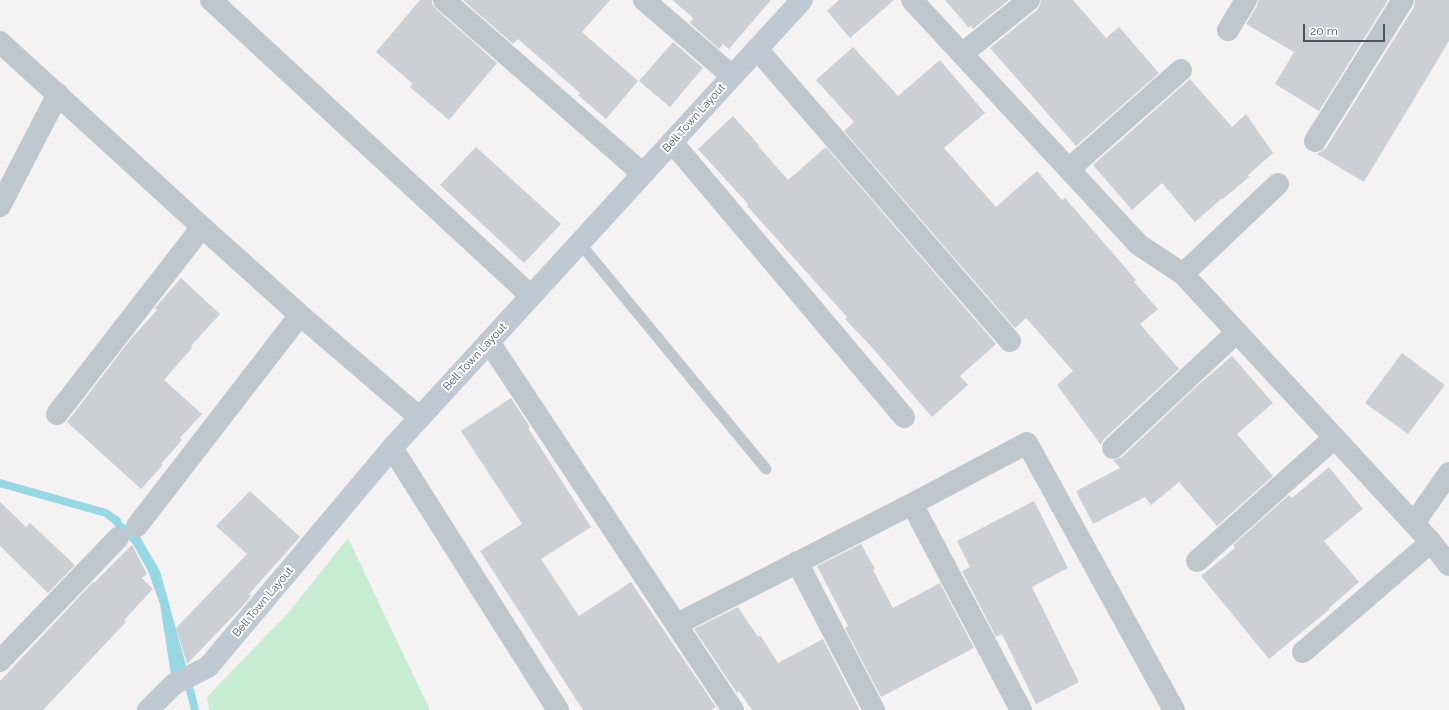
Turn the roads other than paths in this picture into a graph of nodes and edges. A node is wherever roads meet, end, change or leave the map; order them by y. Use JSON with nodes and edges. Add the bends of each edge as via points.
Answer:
{"nodes":[{"id":1,"x":211,"y":0,"type":"edge"},
{"id":2,"x":444,"y":0,"type":"edge"},
{"id":3,"x":644,"y":0,"type":"edge"},
{"id":4,"x":802,"y":0,"type":"edge"},
{"id":5,"x":912,"y":0,"type":"edge"},
{"id":6,"x":1029,"y":0,"type":"edge"},
{"id":7,"x":1246,"y":0,"type":"edge"},
{"id":8,"x":1403,"y":0,"type":"edge"},
{"id":9,"x":1228,"y":30,"type":"dead end"},
{"id":10,"x":0,"y":42,"type":"edge"},
{"id":11,"x":757,"y":48,"type":"junction"},
{"id":12,"x":962,"y":54,"type":"junction"},
{"id":13,"x":1181,"y":70,"type":"dead end"},
{"id":14,"x":732,"y":76,"type":"junction"},
{"id":15,"x":58,"y":94,"type":"junction"},
{"id":16,"x":1315,"y":141,"type":"dead end"},
{"id":17,"x":672,"y":142,"type":"junction"},
{"id":18,"x":1068,"y":170,"type":"junction"},
{"id":19,"x":643,"y":174,"type":"junction"},
{"id":20,"x":1278,"y":184,"type":"dead end"},
{"id":21,"x":0,"y":206,"type":"edge"},
{"id":22,"x":202,"y":227,"type":"junction"},
{"id":23,"x":580,"y":242,"type":"junction"},
{"id":24,"x":1183,"y":274,"type":"junction"},
{"id":25,"x":531,"y":296,"type":"junction"},
{"id":26,"x":300,"y":315,"type":"junction"},
{"id":27,"x":1237,"y":332,"type":"junction"},
{"id":28,"x":1010,"y":341,"type":"dead end"},
{"id":29,"x":489,"y":342,"type":"junction"},
{"id":30,"x":57,"y":414,"type":"dead end"},
{"id":31,"x":904,"y":417,"type":"dead end"},
{"id":32,"x":419,"y":418,"type":"junction"},
{"id":33,"x":1334,"y":438,"type":"junction"},
{"id":34,"x":392,"y":448,"type":"junction"},
{"id":35,"x":1113,"y":448,"type":"dead end"},
{"id":36,"x":766,"y":469,"type":"dead end"},
{"id":37,"x":1449,"y":473,"type":"edge"},
{"id":38,"x":912,"y":504,"type":"junction"},
{"id":39,"x":1414,"y":523,"type":"junction"},
{"id":40,"x":137,"y":526,"type":"dead end"},
{"id":41,"x":118,"y":538,"type":"dead end"},
{"id":42,"x":1431,"y":542,"type":"junction"},
{"id":43,"x":1197,"y":561,"type":"dead end"},
{"id":44,"x":797,"y":562,"type":"junction"},
{"id":45,"x":1449,"y":565,"type":"edge"},
{"id":46,"x":677,"y":624,"type":"junction"},
{"id":47,"x":1303,"y":652,"type":"dead end"},
{"id":48,"x":0,"y":660,"type":"edge"},
{"id":49,"x":551,"y":707,"type":"edge"},
{"id":50,"x":148,"y":710,"type":"edge"},
{"id":51,"x":733,"y":710,"type":"edge"},
{"id":52,"x":874,"y":710,"type":"edge"},
{"id":53,"x":1021,"y":710,"type":"edge"},
{"id":54,"x":1174,"y":710,"type":"edge"}],
"edges":[{"from":1,"to":25,"type":"street"},
{"from":2,"to":19,"type":"street"},
{"from":3,"to":14,"type":"street"},
{"from":4,"to":11,"type":"street","name":"Bell Town Layout"},
{"from":5,"to":12,"type":"street"},
{"from":6,"to":12,"type":"street"},
{"from":7,"to":9,"type":"street"},
{"from":8,"to":16,"type":"street"},
{"from":10,"to":15,"type":"street"},
{"from":11,"to":14,"type":"street","name":"Bell Town Layout"},
{"from":11,"to":28,"type":"street"},
{"from":12,"to":18,"type":"street"},
{"from":13,"to":18,"type":"street"},
{"from":14,"to":17,"type":"street","name":"Bell Town Layout"},
{"from":15,"to":21,"type":"street"},
{"from":15,"to":22,"type":"street"},
{"from":17,"to":19,"type":"street","name":"Bell Town Layout"},
{"from":17,"to":31,"type":"street"},
{"from":18,"to":24,"type":"street","via":[[1139,245]]},
{"from":19,"to":23,"type":"street","name":"Bell Town Layout"},
{"from":20,"to":24,"type":"street"},
{"from":22,"to":26,"type":"street"},
{"from":22,"to":30,"type":"street"},
{"from":23,"to":25,"type":"street","name":"Bell Town Layout"},
{"from":23,"to":36,"type":"lane"},
{"from":24,"to":27,"type":"street"},
{"from":25,"to":29,"type":"street","name":"Bell Town Layout"},
{"from":26,"to":32,"type":"street"},
{"from":26,"to":40,"type":"street"},
{"from":27,"to":33,"type":"street"},
{"from":27,"to":35,"type":"street"},
{"from":29,"to":32,"type":"street","name":"Bell Town Layout"},
{"from":29,"to":46,"type":"street"},
{"from":32,"to":34,"type":"street","name":"Bell Town Layout"},
{"from":33,"to":39,"type":"street"},
{"from":33,"to":43,"type":"street"},
{"from":34,"to":49,"type":"street"},
{"from":34,"to":50,"type":"street","name":"Bell Town Layout","via":[[208,667],[174,684]]},
{"from":37,"to":39,"type":"street"},
{"from":38,"to":44,"type":"street"},
{"from":38,"to":53,"type":"street"},
{"from":38,"to":54,"type":"street","via":[[1026,443]]},
{"from":39,"to":42,"type":"street"},
{"from":41,"to":48,"type":"street"},
{"from":42,"to":45,"type":"street"},
{"from":42,"to":47,"type":"street"},
{"from":44,"to":46,"type":"street"},
{"from":44,"to":52,"type":"street"},
{"from":46,"to":51,"type":"street"}]}
